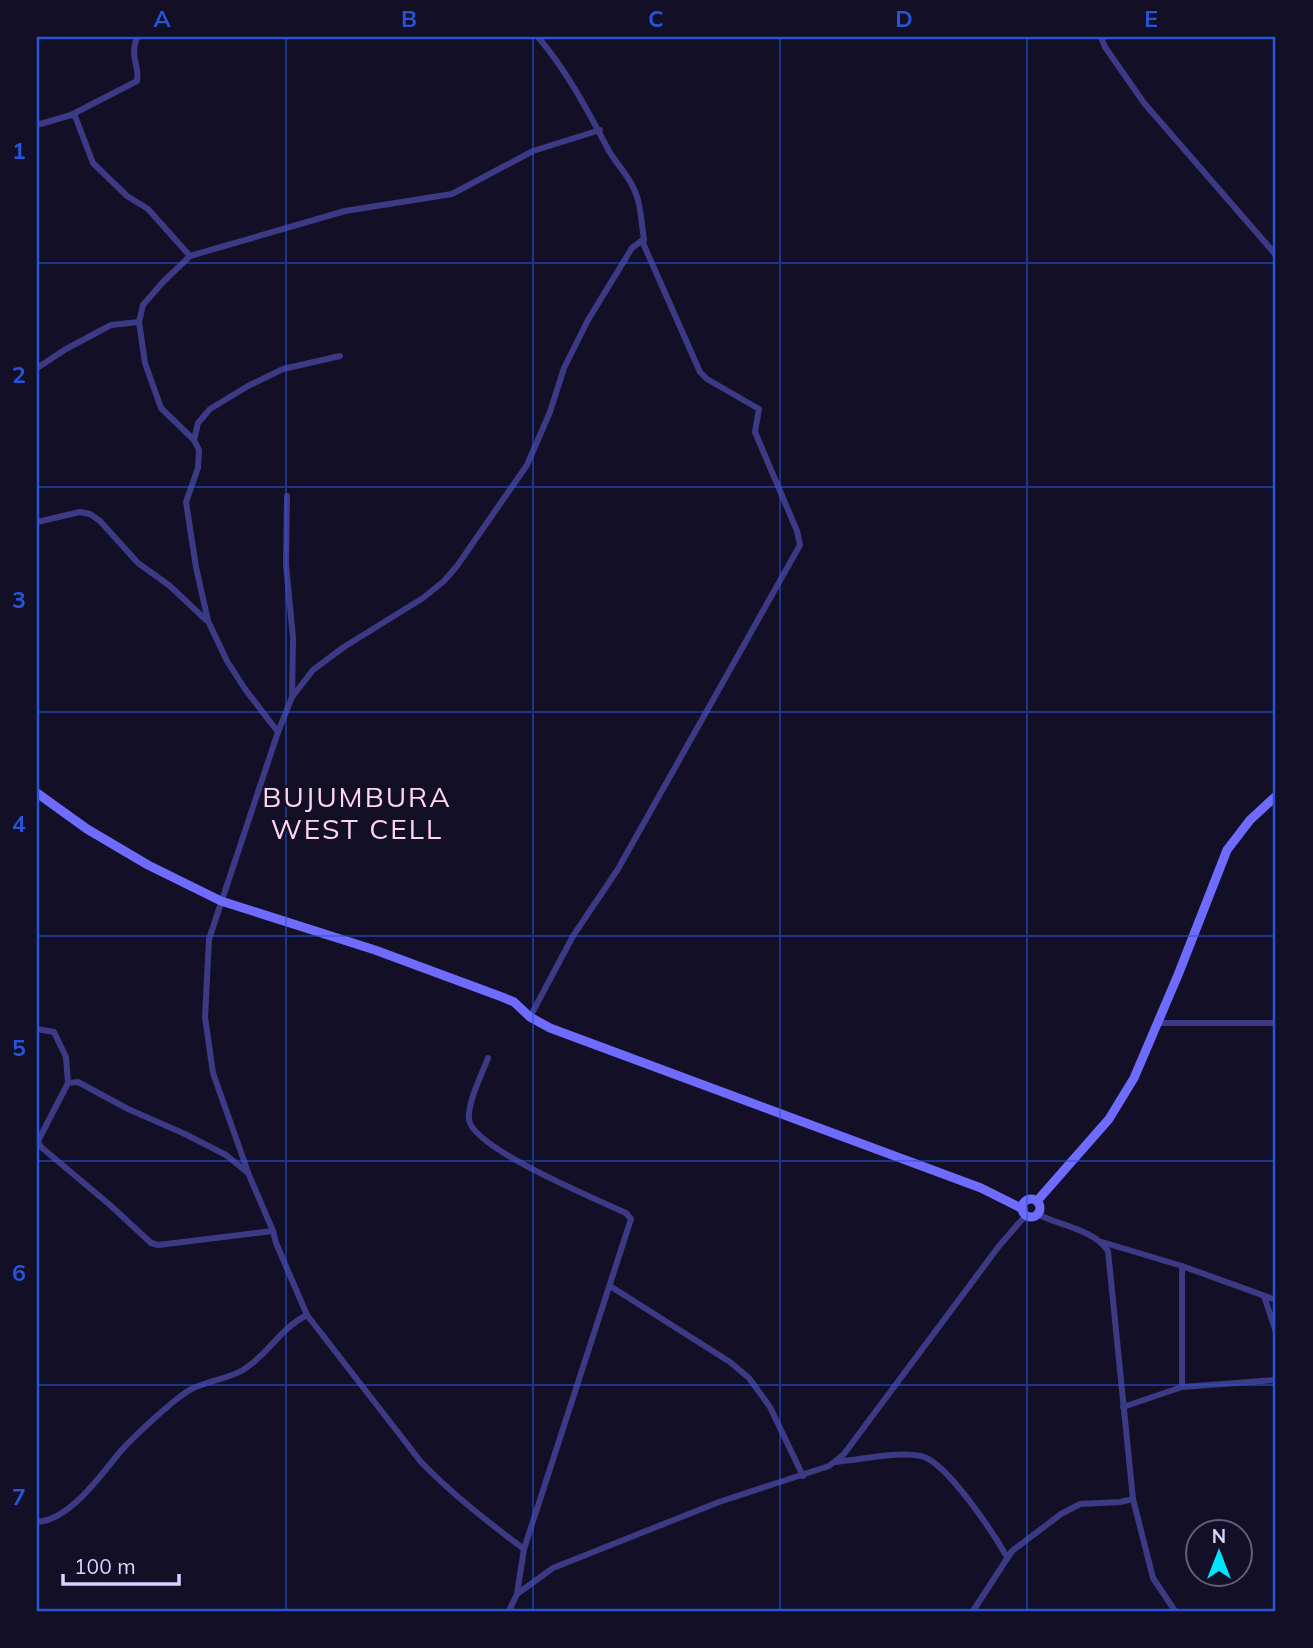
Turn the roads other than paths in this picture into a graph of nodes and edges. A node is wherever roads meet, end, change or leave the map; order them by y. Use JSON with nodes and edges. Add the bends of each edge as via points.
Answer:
{"nodes":[{"id":1,"x":137,"y":37,"type":"edge"},
{"id":2,"x":538,"y":37,"type":"edge"},
{"id":3,"x":1101,"y":37,"type":"edge"},
{"id":4,"x":71,"y":115,"type":"junction"},
{"id":5,"x":37,"y":125,"type":"edge"},
{"id":6,"x":600,"y":130,"type":"junction"},
{"id":7,"x":644,"y":239,"type":"junction"},
{"id":8,"x":1276,"y":255,"type":"edge"},
{"id":9,"x":190,"y":256,"type":"junction"},
{"id":10,"x":139,"y":322,"type":"junction"},
{"id":11,"x":340,"y":356,"type":"dead end"},
{"id":12,"x":37,"y":368,"type":"edge"},
{"id":13,"x":194,"y":440,"type":"junction"},
{"id":14,"x":287,"y":496,"type":"dead end"},
{"id":15,"x":37,"y":522,"type":"edge"},
{"id":16,"x":208,"y":621,"type":"junction"},
{"id":17,"x":292,"y":696,"type":"junction"},
{"id":18,"x":278,"y":732,"type":"junction"},
{"id":19,"x":37,"y":793,"type":"edge"},
{"id":20,"x":1276,"y":796,"type":"edge"},
{"id":21,"x":222,"y":901,"type":"junction"},
{"id":22,"x":530,"y":1017,"type":"junction"},
{"id":23,"x":1158,"y":1023,"type":"junction"},
{"id":24,"x":1276,"y":1023,"type":"edge"},
{"id":25,"x":37,"y":1029,"type":"edge"},
{"id":26,"x":488,"y":1058,"type":"dead end"},
{"id":27,"x":68,"y":1083,"type":"junction"},
{"id":28,"x":249,"y":1175,"type":"junction"},
{"id":29,"x":1037,"y":1201,"type":"junction"},
{"id":30,"x":1024,"y":1212,"type":"junction"},
{"id":31,"x":1037,"y":1214,"type":"junction"},
{"id":32,"x":273,"y":1231,"type":"junction"},
{"id":33,"x":1102,"y":1242,"type":"junction"},
{"id":34,"x":1182,"y":1266,"type":"junction"},
{"id":35,"x":610,"y":1286,"type":"junction"},
{"id":36,"x":1264,"y":1296,"type":"junction"},
{"id":37,"x":1276,"y":1300,"type":"edge"},
{"id":38,"x":307,"y":1315,"type":"junction"},
{"id":39,"x":1276,"y":1332,"type":"edge"},
{"id":40,"x":1276,"y":1380,"type":"edge"},
{"id":41,"x":1182,"y":1387,"type":"junction"},
{"id":42,"x":1123,"y":1407,"type":"junction"},
{"id":43,"x":835,"y":1462,"type":"junction"},
{"id":44,"x":803,"y":1476,"type":"junction"},
{"id":45,"x":1133,"y":1499,"type":"junction"},
{"id":46,"x":37,"y":1522,"type":"edge"},
{"id":47,"x":524,"y":1549,"type":"junction"},
{"id":48,"x":1007,"y":1557,"type":"junction"},
{"id":49,"x":517,"y":1594,"type":"junction"},
{"id":50,"x":509,"y":1611,"type":"edge"},
{"id":51,"x":973,"y":1611,"type":"edge"},
{"id":52,"x":1175,"y":1611,"type":"edge"}],
"edges":[{"from":1,"to":4,"type":"street","via":[[132,49],[137,81]]},
{"from":2,"to":6,"type":"street"},
{"from":3,"to":8,"type":"street","via":[[1144,103]]},
{"from":4,"to":5,"type":"street"},
{"from":4,"to":9,"type":"street","via":[[98,169],[148,209]]},
{"from":6,"to":7,"type":"street","via":[[633,185]]},
{"from":6,"to":9,"type":"street","via":[[533,151],[452,194],[345,211]]},
{"from":7,"to":17,"type":"street","via":[[632,248],[587,320],[527,465],[457,566],[423,598],[313,670]]},
{"from":7,"to":22,"type":"street","via":[[699,372],[759,409],[755,432],[800,545]]},
{"from":9,"to":10,"type":"street","via":[[143,305]]},
{"from":10,"to":12,"type":"street","via":[[111,325]]},
{"from":10,"to":13,"type":"street","via":[[145,363],[162,408]]},
{"from":11,"to":13,"type":"street","via":[[283,369],[248,386],[210,409],[198,423]]},
{"from":13,"to":16,"type":"street","via":[[199,450],[198,468],[186,502]]},
{"from":14,"to":17,"type":"street"},
{"from":15,"to":16,"type":"street","via":[[90,514],[138,563]]},
{"from":16,"to":18,"type":"street","via":[[227,661]]},
{"from":17,"to":18,"type":"street"},
{"from":18,"to":21,"type":"street"},
{"from":19,"to":21,"type":"street","via":[[148,865]]},
{"from":20,"to":23,"type":"street","via":[[1227,850]]},
{"from":21,"to":22,"type":"street","via":[[338,937],[502,997]]},
{"from":21,"to":28,"type":"street","via":[[209,939],[205,1017],[223,1104]]},
{"from":22,"to":30,"type":"street","via":[[981,1188]]},
{"from":23,"to":24,"type":"street"},
{"from":23,"to":29,"type":"street","via":[[1134,1078],[1109,1119]]},
{"from":25,"to":27,"type":"street","via":[[56,1036],[66,1056]]},
{"from":26,"to":35,"type":"street","via":[[470,1108],[472,1129],[517,1163],[630,1216]]},
{"from":27,"to":28,"type":"street","via":[[78,1082],[226,1155]]},
{"from":27,"to":32,"type":"street","via":[[38,1141],[144,1238],[158,1245]]},
{"from":28,"to":32,"type":"street"},
{"from":29,"to":30,"type":"street","via":[[1027,1200]]},
{"from":29,"to":31,"type":"street"},
{"from":30,"to":31,"type":"street","via":[[1032,1217]]},
{"from":30,"to":43,"type":"street"},
{"from":31,"to":33,"type":"street"},
{"from":32,"to":38,"type":"street"},
{"from":33,"to":34,"type":"street"},
{"from":33,"to":42,"type":"street","via":[[1108,1251]]},
{"from":34,"to":36,"type":"street"},
{"from":34,"to":41,"type":"street"},
{"from":35,"to":44,"type":"street","via":[[749,1378],[770,1406]]},
{"from":35,"to":47,"type":"street"},
{"from":36,"to":37,"type":"street"},
{"from":36,"to":39,"type":"street"},
{"from":38,"to":46,"type":"street","via":[[278,1335],[262,1356],[241,1371],[188,1391],[122,1450],[102,1477],[62,1513]]},
{"from":38,"to":47,"type":"street","via":[[421,1462]]},
{"from":40,"to":41,"type":"street"},
{"from":41,"to":42,"type":"street"},
{"from":42,"to":45,"type":"street"},
{"from":43,"to":44,"type":"street"},
{"from":43,"to":48,"type":"street","via":[[910,1454],[929,1458],[946,1472],[993,1531]]},
{"from":44,"to":49,"type":"street","via":[[719,1502],[553,1568]]},
{"from":45,"to":48,"type":"street","via":[[1074,1506]]},
{"from":45,"to":52,"type":"street","via":[[1153,1578]]},
{"from":47,"to":49,"type":"street"},
{"from":48,"to":51,"type":"street"},
{"from":49,"to":50,"type":"street"}]}
